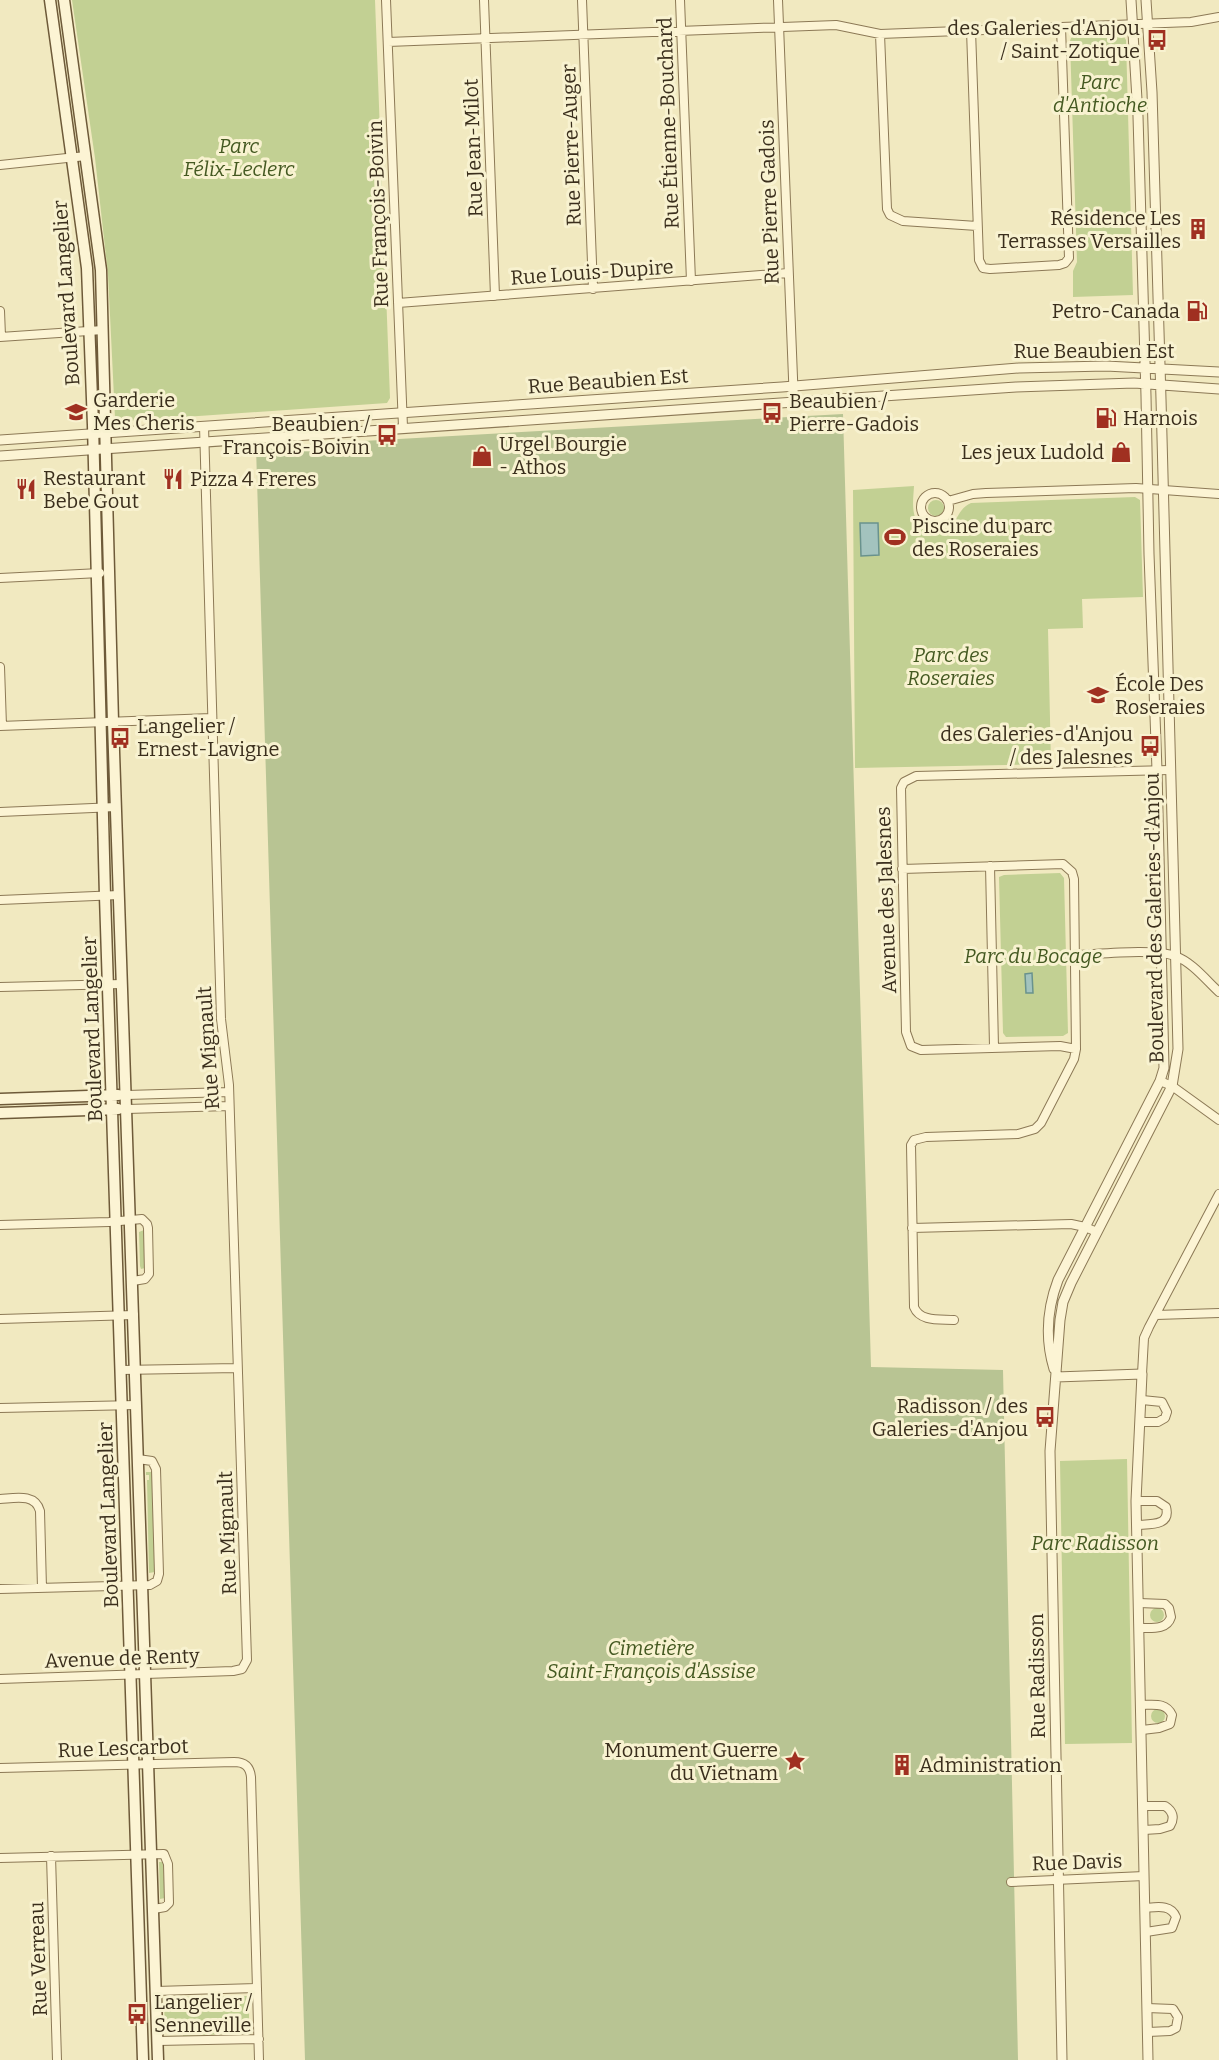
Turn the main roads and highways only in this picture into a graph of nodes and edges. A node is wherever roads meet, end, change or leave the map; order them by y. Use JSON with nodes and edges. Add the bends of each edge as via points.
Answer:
{"nodes":[{"id":1,"x":50,"y":0,"type":"edge"},
{"id":2,"x":64,"y":0,"type":"edge"},
{"id":3,"x":127,"y":1095,"type":"junction"},
{"id":4,"x":112,"y":1096,"type":"junction"},
{"id":5,"x":0,"y":1099,"type":"edge"},
{"id":6,"x":112,"y":1109,"type":"junction"},
{"id":7,"x":127,"y":1109,"type":"junction"},
{"id":8,"x":0,"y":1113,"type":"edge"},
{"id":9,"x":143,"y":2060,"type":"edge"},
{"id":10,"x":158,"y":2060,"type":"edge"}],
"edges":[{"from":1,"to":4,"type":"main road","name":"Boulevard Langelier","via":[[86,255]]},
{"from":2,"to":3,"type":"main road","name":"Boulevard Langelier","via":[[101,270]]},
{"from":3,"to":4,"type":"main road"},
{"from":3,"to":7,"type":"main road","name":"Boulevard Langelier"},
{"from":4,"to":5,"type":"main road"},
{"from":4,"to":6,"type":"main road","name":"Boulevard Langelier"},
{"from":6,"to":7,"type":"main road"},
{"from":6,"to":8,"type":"main road"},
{"from":6,"to":9,"type":"main road","name":"Boulevard Langelier"},
{"from":7,"to":10,"type":"main road","name":"Boulevard Langelier"}]}
